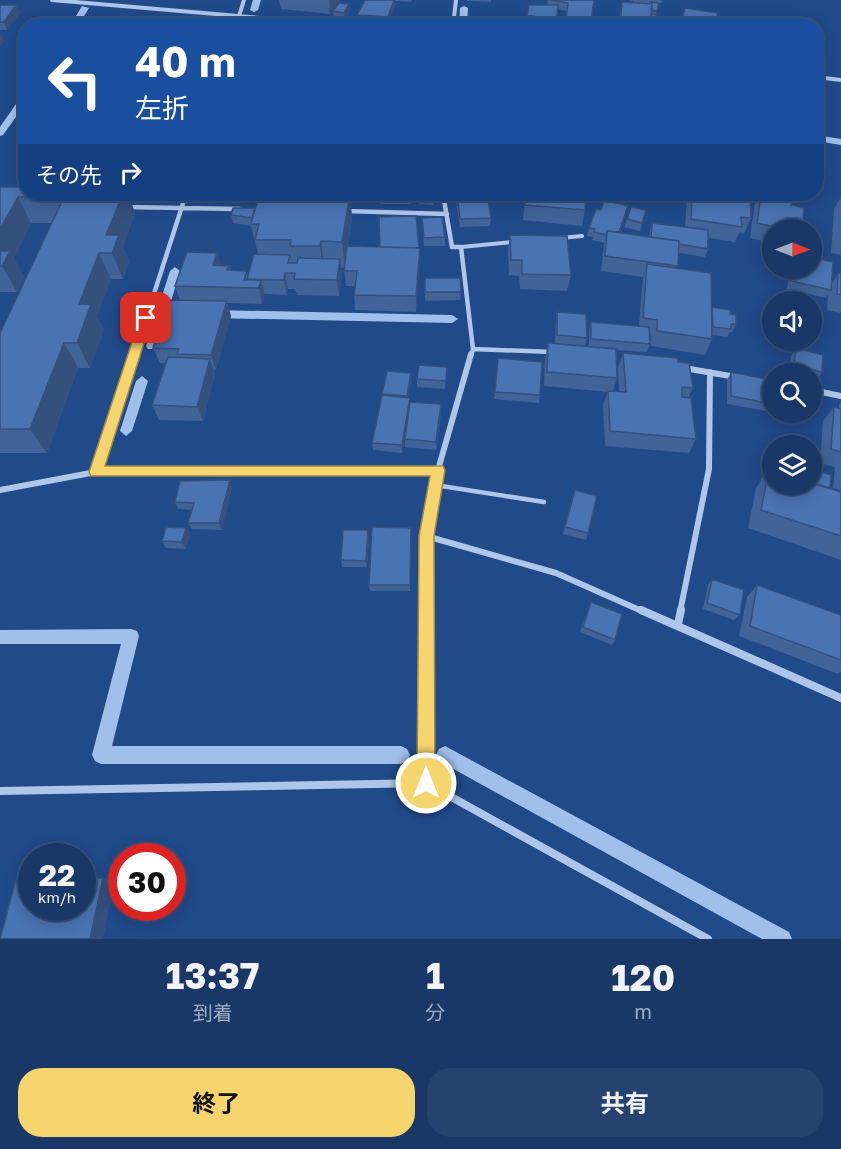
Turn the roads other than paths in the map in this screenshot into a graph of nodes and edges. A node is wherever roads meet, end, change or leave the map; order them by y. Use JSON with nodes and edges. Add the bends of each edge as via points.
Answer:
{"nodes":[{"id":1,"x":52,"y":0,"type":"edge"},
{"id":2,"x":244,"y":0,"type":"edge"},
{"id":3,"x":456,"y":0,"type":"edge"},
{"id":4,"x":240,"y":14,"type":"junction"},
{"id":5,"x":239,"y":18,"type":"edge"},
{"id":6,"x":278,"y":18,"type":"edge"},
{"id":7,"x":454,"y":18,"type":"edge"},
{"id":8,"x":824,"y":78,"type":"edge"},
{"id":9,"x":841,"y":80,"type":"edge"},
{"id":10,"x":184,"y":201,"type":"edge"},
{"id":11,"x":444,"y":201,"type":"edge"},
{"id":12,"x":114,"y":207,"type":"edge"},
{"id":13,"x":182,"y":207,"type":"junction"},
{"id":14,"x":251,"y":209,"type":"edge"},
{"id":15,"x":343,"y":211,"type":"edge"},
{"id":16,"x":447,"y":214,"type":"junction"},
{"id":17,"x":582,"y":236,"type":"dead end"},
{"id":18,"x":560,"y":238,"type":"edge"},
{"id":19,"x":516,"y":242,"type":"edge"},
{"id":20,"x":460,"y":246,"type":"junction"},
{"id":21,"x":473,"y":349,"type":"junction"},
{"id":22,"x":560,"y":352,"type":"edge"},
{"id":23,"x":676,"y":367,"type":"edge"},
{"id":24,"x":711,"y":372,"type":"junction"},
{"id":25,"x":741,"y":378,"type":"edge"},
{"id":26,"x":822,"y":392,"type":"edge"},
{"id":27,"x":841,"y":396,"type":"edge"},
{"id":28,"x":438,"y":470,"type":"junction"},
{"id":29,"x":96,"y":472,"type":"junction"},
{"id":30,"x":435,"y":485,"type":"junction"},
{"id":31,"x":0,"y":490,"type":"edge"},
{"id":32,"x":544,"y":502,"type":"dead end"},
{"id":33,"x":426,"y":536,"type":"junction"},
{"id":34,"x":678,"y":624,"type":"junction"},
{"id":35,"x":841,"y":698,"type":"edge"},
{"id":36,"x":426,"y":783,"type":"junction"},
{"id":37,"x":0,"y":791,"type":"edge"},
{"id":38,"x":708,"y":939,"type":"edge"}],
"edges":[{"from":1,"to":4,"type":"street"},
{"from":2,"to":4,"type":"street"},
{"from":3,"to":7,"type":"street"},
{"from":4,"to":5,"type":"street"},
{"from":4,"to":6,"type":"street"},
{"from":8,"to":9,"type":"street"},
{"from":10,"to":13,"type":"street"},
{"from":11,"to":16,"type":"street"},
{"from":12,"to":13,"type":"street"},
{"from":13,"to":14,"type":"street"},
{"from":13,"to":29,"type":"street"},
{"from":15,"to":16,"type":"street"},
{"from":16,"to":20,"type":"street","via":[[452,247]]},
{"from":17,"to":18,"type":"lane"},
{"from":19,"to":20,"type":"lane"},
{"from":20,"to":21,"type":"street"},
{"from":21,"to":22,"type":"street"},
{"from":21,"to":28,"type":"street"},
{"from":23,"to":24,"type":"street"},
{"from":24,"to":25,"type":"street"},
{"from":24,"to":34,"type":"street","via":[[709,470]]},
{"from":26,"to":27,"type":"street"},
{"from":28,"to":29,"type":"street"},
{"from":28,"to":30,"type":"street"},
{"from":29,"to":31,"type":"street"},
{"from":30,"to":32,"type":"lane"},
{"from":30,"to":33,"type":"street"},
{"from":33,"to":34,"type":"street","via":[[556,573]]},
{"from":33,"to":36,"type":"street"},
{"from":34,"to":35,"type":"street"},
{"from":36,"to":37,"type":"street"},
{"from":36,"to":38,"type":"street"}]}
